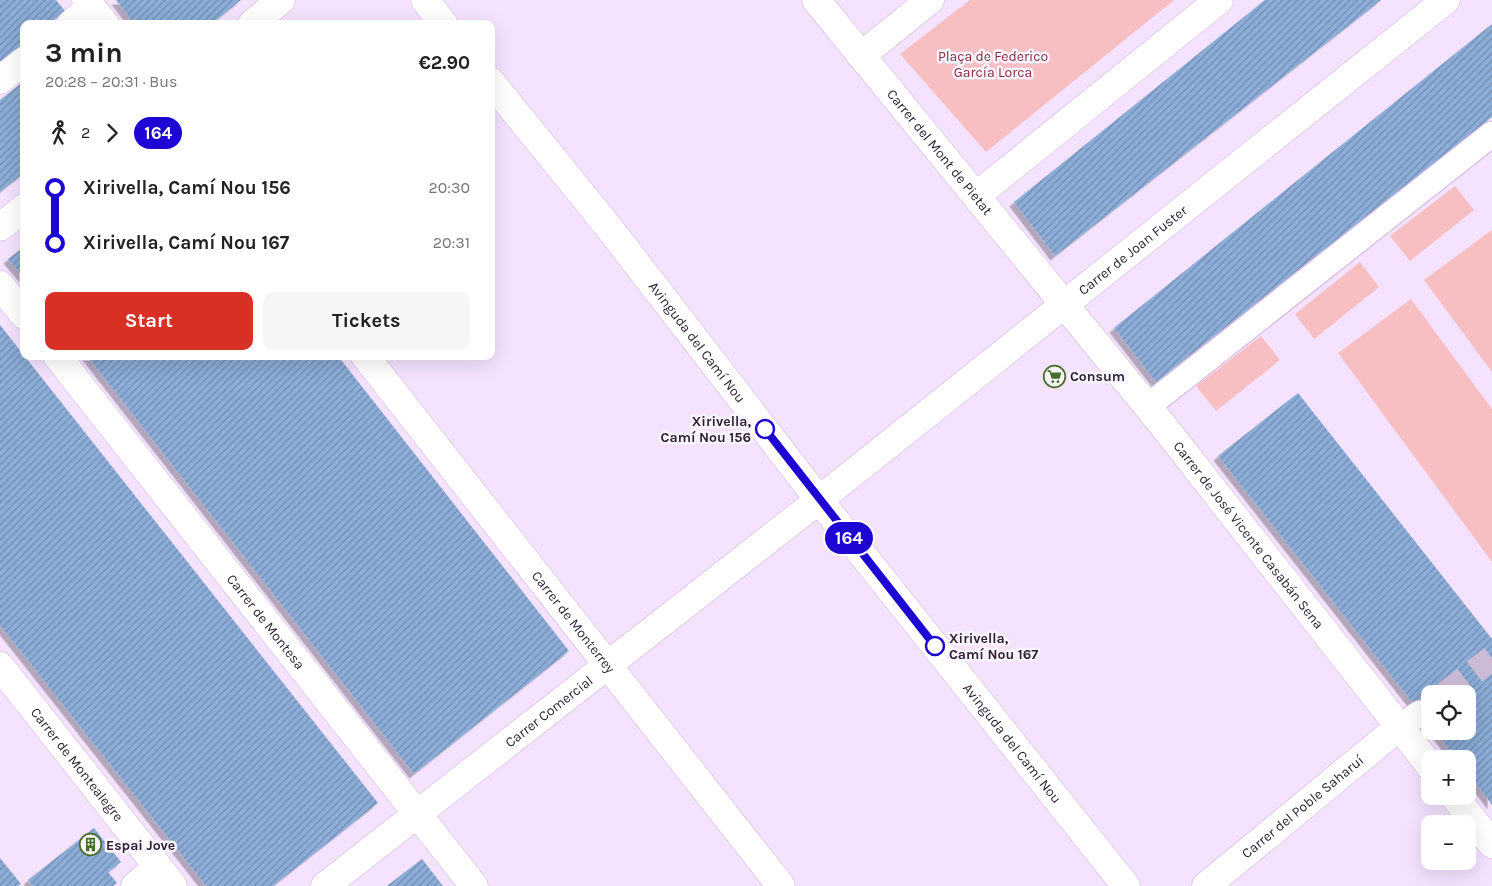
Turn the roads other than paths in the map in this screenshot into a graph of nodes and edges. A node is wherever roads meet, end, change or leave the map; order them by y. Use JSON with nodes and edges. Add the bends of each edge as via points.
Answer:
{"nodes":[{"id":1,"x":280,"y":0,"type":"edge"},
{"id":2,"x":425,"y":0,"type":"edge"},
{"id":3,"x":816,"y":0,"type":"edge"},
{"id":4,"x":930,"y":0,"type":"edge"},
{"id":5,"x":1219,"y":0,"type":"edge"},
{"id":6,"x":1446,"y":0,"type":"edge"},
{"id":7,"x":94,"y":10,"type":"edge"},
{"id":8,"x":77,"y":20,"type":"edge"},
{"id":9,"x":257,"y":20,"type":"edge"},
{"id":10,"x":441,"y":20,"type":"edge"},
{"id":11,"x":861,"y":56,"type":"junction"},
{"id":12,"x":20,"y":64,"type":"edge"},
{"id":13,"x":0,"y":80,"type":"edge"},
{"id":14,"x":495,"y":87,"type":"edge"},
{"id":15,"x":1492,"y":134,"type":"edge"},
{"id":16,"x":976,"y":196,"type":"junction"},
{"id":17,"x":20,"y":211,"type":"edge"},
{"id":18,"x":0,"y":227,"type":"edge"},
{"id":19,"x":0,"y":285,"type":"edge"},
{"id":20,"x":1063,"y":305,"type":"junction"},
{"id":21,"x":20,"y":310,"type":"edge"},
{"id":22,"x":60,"y":360,"type":"edge"},
{"id":23,"x":368,"y":360,"type":"edge"},
{"id":24,"x":1147,"y":407,"type":"junction"},
{"id":25,"x":819,"y":500,"type":"junction"},
{"id":26,"x":608,"y":665,"type":"junction"},
{"id":27,"x":0,"y":666,"type":"edge"},
{"id":28,"x":1410,"y":720,"type":"junction"},
{"id":29,"x":1423,"y":750,"type":"edge"},
{"id":30,"x":1461,"y":805,"type":"edge"},
{"id":31,"x":418,"y":813,"type":"junction"},
{"id":32,"x":1492,"y":844,"type":"edge"},
{"id":33,"x":166,"y":877,"type":"edge"},
{"id":34,"x":135,"y":886,"type":"edge"},
{"id":35,"x":326,"y":886,"type":"edge"},
{"id":36,"x":474,"y":886,"type":"edge"},
{"id":37,"x":781,"y":886,"type":"edge"},
{"id":38,"x":1126,"y":886,"type":"edge"},
{"id":39,"x":1206,"y":886,"type":"edge"}],
"edges":[{"from":1,"to":9,"type":"street"},
{"from":2,"to":10,"type":"street"},
{"from":3,"to":11,"type":"street","name":"Carrer del Mont de Pietat"},
{"from":4,"to":11,"type":"street"},
{"from":5,"to":16,"type":"street"},
{"from":6,"to":20,"type":"street","name":"Carrer de Joan Fuster"},
{"from":7,"to":8,"type":"street"},
{"from":11,"to":16,"type":"street","name":"Carrer del Mont de Pietat"},
{"from":12,"to":13,"type":"street"},
{"from":14,"to":25,"type":"street","name":"Avinguda del Camí Nou","via":[[610,229]]},
{"from":15,"to":24,"type":"street"},
{"from":16,"to":20,"type":"street","name":"Carrer del Mont de Pietat"},
{"from":17,"to":18,"type":"street"},
{"from":19,"to":21,"type":"street"},
{"from":20,"to":24,"type":"street","name":"Carrer de José Vicente Casabán Sena"},
{"from":20,"to":25,"type":"street","name":"Carrer de Joan Fuster"},
{"from":22,"to":31,"type":"street","name":"Carrer de Montesa"},
{"from":23,"to":26,"type":"street","name":"Carrer de Monterrey"},
{"from":24,"to":28,"type":"street","name":"Carrer de José Vicente Casabán Sena"},
{"from":25,"to":26,"type":"street","name":"Carrer Comercial"},
{"from":25,"to":38,"type":"street","name":"Avinguda del Camí Nou"},
{"from":26,"to":31,"type":"street","name":"Carrer Comercial"},
{"from":26,"to":37,"type":"street","name":"Carrer de Monterrey"},
{"from":27,"to":33,"type":"street","name":"Carrer de Montealegre"},
{"from":28,"to":29,"type":"street","name":"Carrer de José Vicente Casabán Sena"},
{"from":28,"to":39,"type":"street","name":"Carrer del Poble Saharuí"},
{"from":30,"to":32,"type":"street"},
{"from":31,"to":35,"type":"street","name":"Carrer Comercial"},
{"from":31,"to":36,"type":"street","name":"Carrer de Montesa"},
{"from":33,"to":34,"type":"street"}]}
